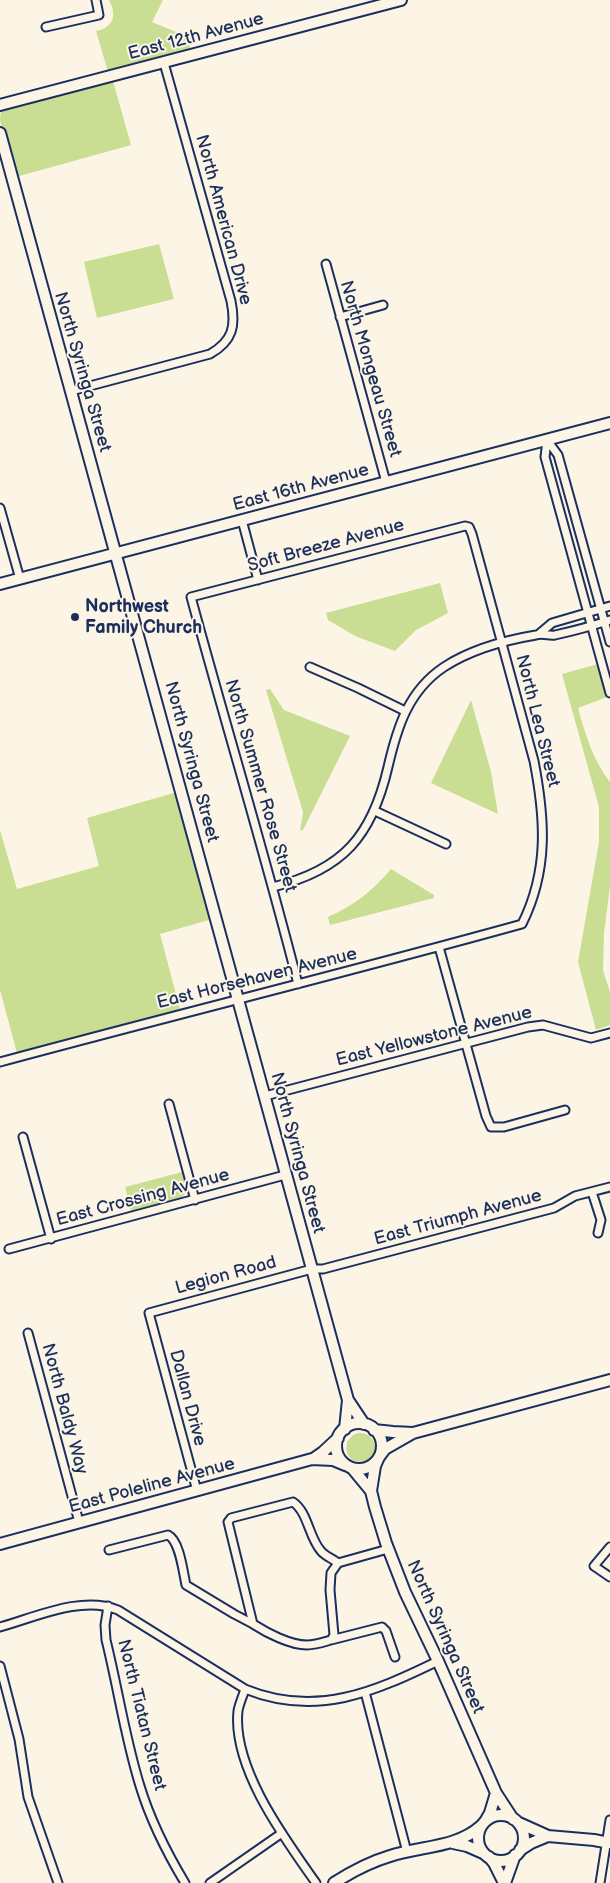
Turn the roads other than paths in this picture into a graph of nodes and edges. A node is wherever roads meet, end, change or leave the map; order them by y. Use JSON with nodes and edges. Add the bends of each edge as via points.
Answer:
{"nodes":[{"id":1,"x":96,"y":0,"type":"edge"},
{"id":2,"x":396,"y":1,"type":"edge"},
{"id":3,"x":46,"y":27,"type":"dead end"},
{"id":4,"x":164,"y":63,"type":"junction"},
{"id":5,"x":0,"y":105,"type":"edge"},
{"id":6,"x":0,"y":133,"type":"edge"},
{"id":7,"x":326,"y":264,"type":"dead end"},
{"id":8,"x":383,"y":305,"type":"dead end"},
{"id":9,"x":340,"y":317,"type":"junction"},
{"id":10,"x":71,"y":391,"type":"junction"},
{"id":11,"x":610,"y":423,"type":"edge"},
{"id":12,"x":547,"y":440,"type":"junction"},
{"id":13,"x":386,"y":482,"type":"junction"},
{"id":14,"x":0,"y":508,"type":"edge"},
{"id":15,"x":242,"y":520,"type":"junction"},
{"id":16,"x":469,"y":527,"type":"joint"},
{"id":17,"x":116,"y":552,"type":"junction"},
{"id":18,"x":20,"y":579,"type":"junction"},
{"id":19,"x":258,"y":580,"type":"junction"},
{"id":20,"x":0,"y":584,"type":"edge"},
{"id":21,"x":191,"y":597,"type":"joint"},
{"id":22,"x":610,"y":606,"type":"edge"},
{"id":23,"x":601,"y":608,"type":"junction"},
{"id":24,"x":587,"y":612,"type":"junction"},
{"id":25,"x":607,"y":621,"type":"edge"},
{"id":26,"x":590,"y":626,"type":"junction"},
{"id":27,"x":539,"y":634,"type":"junction"},
{"id":28,"x":610,"y":642,"type":"edge"},
{"id":29,"x":502,"y":644,"type":"junction"},
{"id":30,"x":310,"y":667,"type":"dead end"},
{"id":31,"x":610,"y":693,"type":"edge"},
{"id":32,"x":405,"y":711,"type":"junction"},
{"id":33,"x":375,"y":811,"type":"junction"},
{"id":34,"x":446,"y":844,"type":"dead end"},
{"id":35,"x":273,"y":887,"type":"junction"},
{"id":36,"x":522,"y":924,"type":"joint"},
{"id":37,"x":439,"y":947,"type":"junction"},
{"id":38,"x":298,"y":984,"type":"junction"},
{"id":39,"x":239,"y":998,"type":"junction"},
{"id":40,"x":610,"y":1033,"type":"edge"},
{"id":41,"x":465,"y":1043,"type":"junction"},
{"id":42,"x":0,"y":1062,"type":"edge"},
{"id":43,"x":265,"y":1096,"type":"junction"},
{"id":44,"x":169,"y":1104,"type":"dead end"},
{"id":45,"x":566,"y":1110,"type":"dead end"},
{"id":46,"x":23,"y":1137,"type":"dead end"},
{"id":47,"x":285,"y":1175,"type":"junction"},
{"id":48,"x":610,"y":1188,"type":"edge"},
{"id":49,"x":592,"y":1192,"type":"junction"},
{"id":50,"x":195,"y":1200,"type":"junction"},
{"id":51,"x":598,"y":1233,"type":"dead end"},
{"id":52,"x":51,"y":1239,"type":"junction"},
{"id":53,"x":9,"y":1250,"type":"dead end"},
{"id":54,"x":312,"y":1269,"type":"junction"},
{"id":55,"x":149,"y":1313,"type":"joint"},
{"id":56,"x":28,"y":1333,"type":"dead end"},
{"id":57,"x":610,"y":1380,"type":"edge"},
{"id":58,"x":348,"y":1400,"type":"junction"},
{"id":59,"x":364,"y":1424,"type":"junction"},
{"id":60,"x":374,"y":1430,"type":"junction"},
{"id":61,"x":342,"y":1432,"type":"junction"},
{"id":62,"x":413,"y":1432,"type":"junction"},
{"id":63,"x":379,"y":1457,"type":"junction"},
{"id":64,"x":312,"y":1459,"type":"junction"},
{"id":65,"x":349,"y":1466,"type":"junction"},
{"id":66,"x":197,"y":1491,"type":"junction"},
{"id":67,"x":371,"y":1491,"type":"junction"},
{"id":68,"x":79,"y":1522,"type":"junction"},
{"id":69,"x":0,"y":1544,"type":"edge"},
{"id":70,"x":610,"y":1547,"type":"edge"},
{"id":71,"x":388,"y":1549,"type":"junction"},
{"id":72,"x":110,"y":1550,"type":"dead end"},
{"id":73,"x":338,"y":1563,"type":"junction"},
{"id":74,"x":610,"y":1577,"type":"edge"},
{"id":75,"x":108,"y":1606,"type":"junction"},
{"id":76,"x":253,"y":1624,"type":"junction"},
{"id":77,"x":0,"y":1627,"type":"edge"},
{"id":78,"x":331,"y":1640,"type":"junction"},
{"id":79,"x":395,"y":1657,"type":"dead end"},
{"id":80,"x":438,"y":1661,"type":"junction"},
{"id":81,"x":0,"y":1666,"type":"edge"},
{"id":82,"x":246,"y":1689,"type":"junction"},
{"id":83,"x":365,"y":1692,"type":"junction"},
{"id":84,"x":496,"y":1793,"type":"junction"},
{"id":85,"x":610,"y":1820,"type":"edge"},
{"id":86,"x":516,"y":1821,"type":"junction"},
{"id":87,"x":483,"y":1823,"type":"junction"},
{"id":88,"x":282,"y":1833,"type":"junction"},
{"id":89,"x":548,"y":1836,"type":"junction"},
{"id":90,"x":452,"y":1843,"type":"junction"},
{"id":91,"x":609,"y":1843,"type":"edge"},
{"id":92,"x":407,"y":1852,"type":"junction"},
{"id":93,"x":518,"y":1853,"type":"junction"},
{"id":94,"x":486,"y":1855,"type":"junction"},
{"id":95,"x":58,"y":1883,"type":"edge"},
{"id":96,"x":185,"y":1883,"type":"edge"},
{"id":97,"x":210,"y":1883,"type":"edge"},
{"id":98,"x":316,"y":1883,"type":"edge"},
{"id":99,"x":334,"y":1883,"type":"edge"},
{"id":100,"x":504,"y":1883,"type":"edge"},
{"id":101,"x":600,"y":1883,"type":"edge"}],
"edges":[{"from":1,"to":3,"type":"street","via":[[99,15]]},
{"from":2,"to":4,"type":"street","name":"East 12th Avenue"},
{"from":4,"to":5,"type":"street","name":"East 12th Avenue"},
{"from":4,"to":10,"type":"street","name":"North American Drive","via":[[231,301],[234,315],[230,334],[221,348],[210,354]]},
{"from":6,"to":10,"type":"street","name":"North Syringa Street"},
{"from":7,"to":9,"type":"street","name":"North Mongeau Street"},
{"from":8,"to":9,"type":"street"},
{"from":9,"to":13,"type":"street","name":"North Mongeau Street"},
{"from":10,"to":17,"type":"street","name":"North Syringa Street"},
{"from":11,"to":12,"type":"street","name":"East 16th Avenue"},
{"from":12,"to":13,"type":"street","name":"East 16th Avenue"},
{"from":12,"to":23,"type":"street","via":[[558,455]]},
{"from":12,"to":24,"type":"street","via":[[545,457]]},
{"from":13,"to":15,"type":"street","name":"East 16th Avenue"},
{"from":14,"to":18,"type":"street"},
{"from":15,"to":17,"type":"street","name":"East 16th Avenue"},
{"from":15,"to":19,"type":"street"},
{"from":16,"to":19,"type":"street","name":"Soft Breeze Avenue","via":[[457,527]]},
{"from":16,"to":29,"type":"street","name":"North Lea Street"},
{"from":17,"to":18,"type":"street","name":"East 16th Avenue"},
{"from":17,"to":39,"type":"street","name":"North Syringa Street"},
{"from":18,"to":20,"type":"street","name":"East 16th Avenue"},
{"from":19,"to":21,"type":"street","name":"Soft Breeze Avenue"},
{"from":21,"to":35,"type":"street","name":"North Summer Rose Street"},
{"from":22,"to":23,"type":"street"},
{"from":23,"to":24,"type":"street"},
{"from":23,"to":25,"type":"street"},
{"from":24,"to":26,"type":"street"},
{"from":24,"to":27,"type":"street","via":[[552,623]]},
{"from":25,"to":26,"type":"street"},
{"from":25,"to":28,"type":"street"},
{"from":26,"to":27,"type":"street","via":[[552,636]]},
{"from":26,"to":31,"type":"street"},
{"from":27,"to":29,"type":"street"},
{"from":29,"to":32,"type":"street","via":[[443,667],[429,679]]},
{"from":29,"to":36,"type":"street","name":"North Lea Street","via":[[534,761],[542,816],[538,881]]},
{"from":30,"to":32,"type":"street"},
{"from":32,"to":33,"type":"street"},
{"from":33,"to":34,"type":"street"},
{"from":33,"to":35,"type":"street","via":[[358,838],[331,864],[310,876]]},
{"from":35,"to":38,"type":"street","name":"North Summer Rose Street"},
{"from":36,"to":37,"type":"street","name":"East Horsehaven Avenue"},
{"from":37,"to":38,"type":"street","name":"East Horsehaven Avenue"},
{"from":37,"to":41,"type":"street"},
{"from":38,"to":39,"type":"street","name":"East Horsehaven Avenue"},
{"from":39,"to":42,"type":"street","name":"East Horsehaven Avenue"},
{"from":39,"to":43,"type":"street","name":"North Syringa Street"},
{"from":40,"to":41,"type":"street","name":"East Yellowstone Avenue","via":[[591,1038],[543,1025]]},
{"from":41,"to":43,"type":"street","name":"East Yellowstone Avenue"},
{"from":41,"to":45,"type":"street","via":[[491,1127],[504,1127]]},
{"from":43,"to":47,"type":"street","name":"North Syringa Street"},
{"from":44,"to":50,"type":"street"},
{"from":46,"to":52,"type":"street"},
{"from":47,"to":50,"type":"street","name":"East Crossing Avenue"},
{"from":47,"to":54,"type":"street","name":"North Syringa Street"},
{"from":48,"to":49,"type":"street","name":"East Triumph Avenue"},
{"from":49,"to":51,"type":"street","via":[[601,1220]]},
{"from":49,"to":54,"type":"street","name":"East Triumph Avenue","via":[[576,1196],[554,1208],[323,1269]]},
{"from":50,"to":52,"type":"street","name":"East Crossing Avenue"},
{"from":52,"to":53,"type":"street","name":"East Crossing Avenue"},
{"from":54,"to":55,"type":"street","name":"Legion Road"},
{"from":54,"to":58,"type":"street","name":"North Syringa Street"},
{"from":55,"to":66,"type":"street","name":"Dallan Drive"},
{"from":56,"to":68,"type":"street","name":"North Baldy Way"},
{"from":57,"to":62,"type":"street"},
{"from":58,"to":59,"type":"street","name":"North Syringa Street"},
{"from":58,"to":61,"type":"street","name":"North Syringa Street"},
{"from":59,"to":60,"type":"street"},
{"from":59,"to":61,"type":"street","via":[[353,1424]]},
{"from":60,"to":62,"type":"street"},
{"from":60,"to":63,"type":"street","via":[[381,1439]]},
{"from":61,"to":64,"type":"street","name":"East Poleline Avenue","via":[[334,1443]]},
{"from":61,"to":65,"type":"street","via":[[337,1452]]},
{"from":62,"to":63,"type":"street","via":[[385,1449]]},
{"from":63,"to":65,"type":"street","via":[[366,1468]]},
{"from":63,"to":67,"type":"street","name":"North Syringa Street"},
{"from":64,"to":65,"type":"street","name":"East Poleline Avenue","via":[[333,1460]]},
{"from":64,"to":66,"type":"street","name":"East Poleline Avenue"},
{"from":65,"to":67,"type":"street","name":"North Syringa Street"},
{"from":66,"to":68,"type":"street","name":"East Poleline Avenue"},
{"from":67,"to":71,"type":"street","name":"North Syringa Street"},
{"from":68,"to":69,"type":"street","name":"East Poleline Avenue"},
{"from":70,"to":74,"type":"street","via":[[594,1566]]},
{"from":71,"to":73,"type":"street"},
{"from":71,"to":80,"type":"street","name":"North Syringa Street"},
{"from":72,"to":76,"type":"street","via":[[168,1535],[177,1547],[186,1585]]},
{"from":73,"to":76,"type":"street","via":[[321,1551],[293,1502],[231,1518],[228,1522]]},
{"from":73,"to":78,"type":"street","via":[[331,1574],[334,1635]]},
{"from":75,"to":77,"type":"street","via":[[76,1605]]},
{"from":75,"to":82,"type":"street"},
{"from":75,"to":96,"type":"street","name":"North Tiatan Street","via":[[106,1640],[140,1788]]},
{"from":76,"to":78,"type":"street","via":[[265,1632],[307,1645]]},
{"from":78,"to":79,"type":"street","via":[[382,1627]]},
{"from":80,"to":83,"type":"street"},
{"from":80,"to":84,"type":"street","name":"North Syringa Street"},
{"from":81,"to":95,"type":"street","via":[[19,1739],[28,1798]]},
{"from":82,"to":83,"type":"street","via":[[263,1697],[294,1703],[327,1701]]},
{"from":82,"to":88,"type":"street","via":[[238,1710],[240,1740],[246,1762],[270,1815]]},
{"from":83,"to":92,"type":"street"},
{"from":84,"to":86,"type":"street","name":"North Syringa Street"},
{"from":84,"to":87,"type":"street"},
{"from":85,"to":91,"type":"street"},
{"from":86,"to":87,"type":"street","via":[[499,1815]]},
{"from":86,"to":89,"type":"street"},
{"from":86,"to":93,"type":"street","via":[[524,1837]]},
{"from":87,"to":90,"type":"street","via":[[467,1837]]},
{"from":87,"to":94,"type":"street","via":[[478,1840]]},
{"from":88,"to":97,"type":"street"},
{"from":88,"to":98,"type":"street"},
{"from":89,"to":91,"type":"street"},
{"from":89,"to":93,"type":"street"},
{"from":90,"to":92,"type":"street"},
{"from":90,"to":94,"type":"street"},
{"from":91,"to":101,"type":"street"},
{"from":92,"to":99,"type":"street","via":[[372,1863]]},
{"from":93,"to":94,"type":"street","via":[[502,1861]]},
{"from":93,"to":100,"type":"street"},
{"from":94,"to":100,"type":"street"}]}
